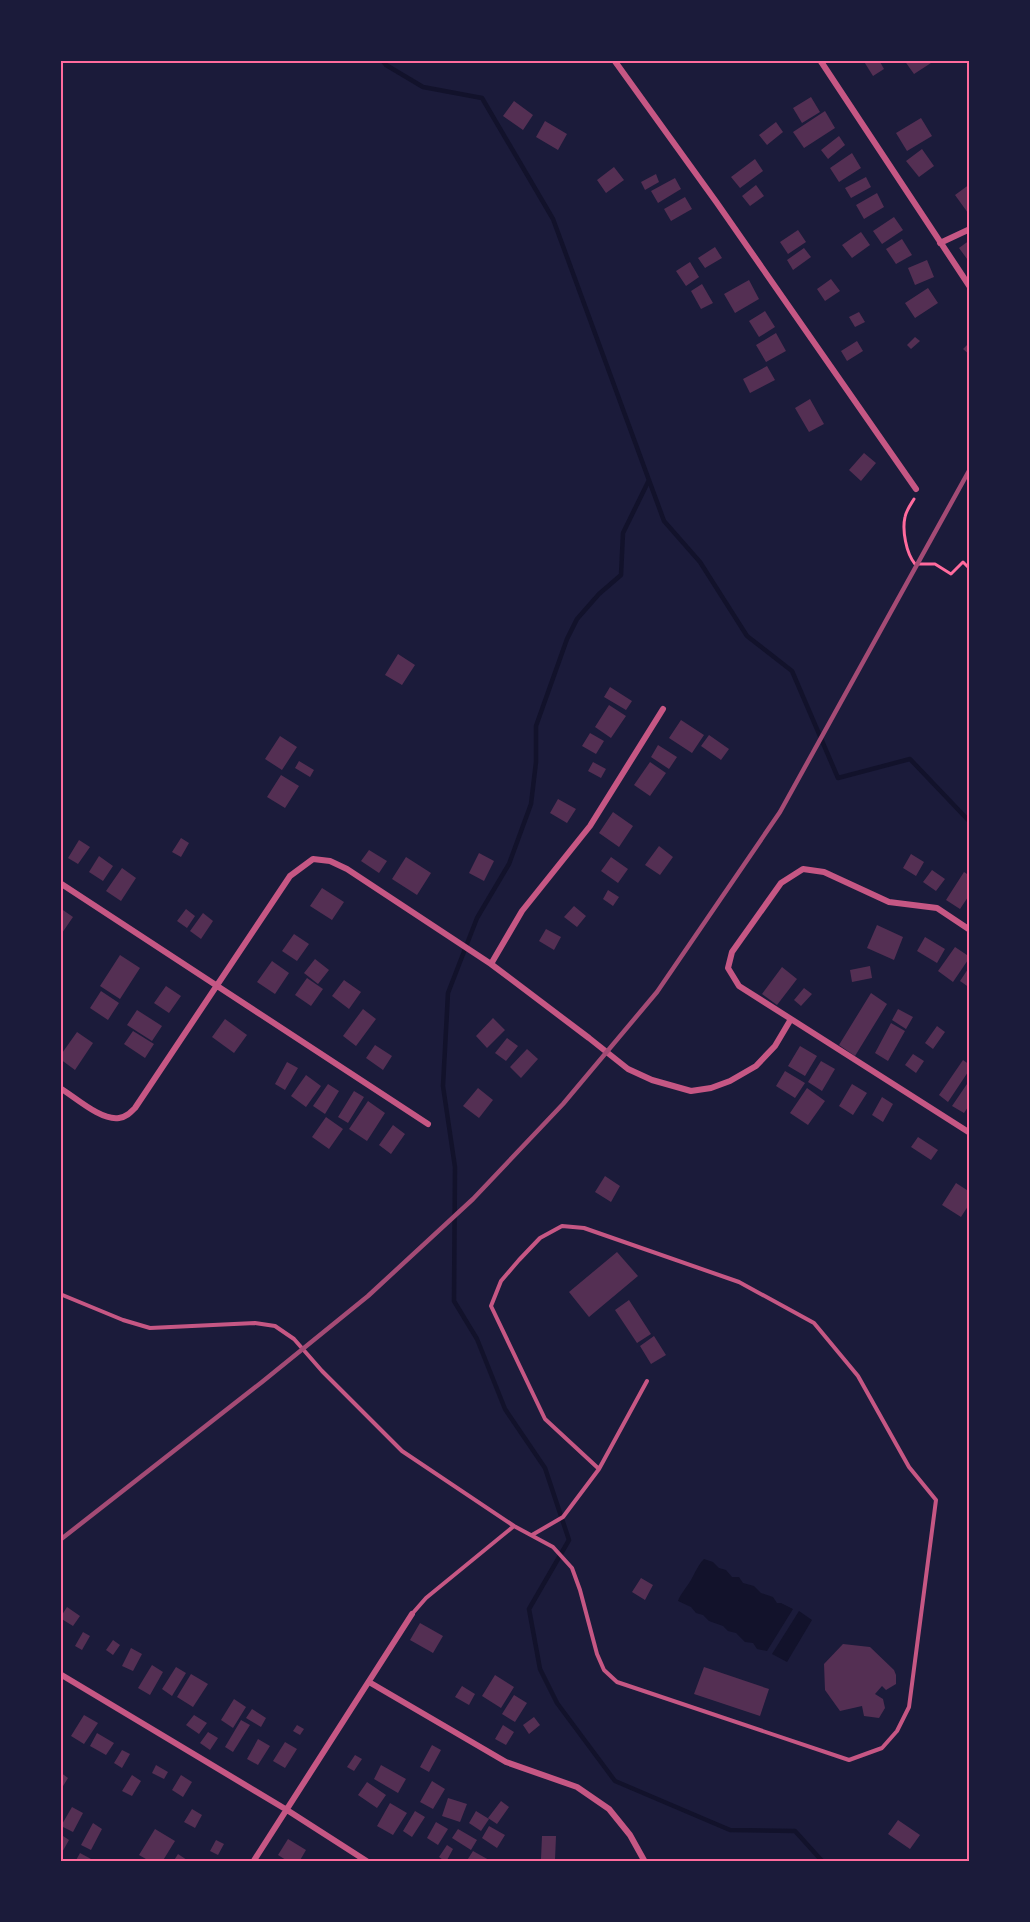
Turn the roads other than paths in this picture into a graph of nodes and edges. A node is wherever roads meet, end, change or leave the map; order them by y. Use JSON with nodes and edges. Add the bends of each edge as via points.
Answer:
{"nodes":[{"id":1,"x":614,"y":60,"type":"edge"},
{"id":2,"x":821,"y":60,"type":"edge"},
{"id":3,"x":970,"y":230,"type":"edge"},
{"id":4,"x":940,"y":243,"type":"junction"},
{"id":5,"x":970,"y":287,"type":"edge"},
{"id":6,"x":916,"y":489,"type":"road end"},
{"id":7,"x":663,"y":709,"type":"dead end"},
{"id":8,"x":60,"y":883,"type":"edge"},
{"id":9,"x":970,"y":930,"type":"edge"},
{"id":10,"x":491,"y":964,"type":"junction"},
{"id":11,"x":217,"y":986,"type":"junction"},
{"id":12,"x":791,"y":1019,"type":"junction"},
{"id":13,"x":60,"y":1088,"type":"edge"},
{"id":14,"x":428,"y":1124,"type":"dead end"},
{"id":15,"x":970,"y":1133,"type":"edge"},
{"id":16,"x":60,"y":1294,"type":"edge"},
{"id":17,"x":647,"y":1381,"type":"dead end"},
{"id":18,"x":599,"y":1469,"type":"junction"},
{"id":19,"x":514,"y":1526,"type":"junction"},
{"id":20,"x":532,"y":1534,"type":"junction"},
{"id":21,"x":412,"y":1614,"type":"joint"},
{"id":22,"x":60,"y":1674,"type":"edge"},
{"id":23,"x":369,"y":1682,"type":"junction"},
{"id":24,"x":287,"y":1810,"type":"junction"},
{"id":25,"x":253,"y":1862,"type":"edge"},
{"id":26,"x":368,"y":1862,"type":"edge"},
{"id":27,"x":645,"y":1862,"type":"edge"}],
"edges":[{"from":1,"to":6,"type":"street"},
{"from":2,"to":4,"type":"street"},
{"from":3,"to":4,"type":"street"},
{"from":4,"to":5,"type":"street"},
{"from":7,"to":10,"type":"street","via":[[590,826],[522,911]]},
{"from":8,"to":11,"type":"street"},
{"from":9,"to":12,"type":"street","via":[[937,908],[889,902],[824,872],[803,869],[781,883],[732,952],[729,968],[739,986]]},
{"from":10,"to":11,"type":"street","via":[[347,869],[313,859],[290,876]]},
{"from":10,"to":12,"type":"street","via":[[628,1069],[691,1091],[730,1081],[756,1066],[775,1046]]},
{"from":11,"to":13,"type":"street","via":[[128,1115],[119,1118],[101,1114]]},
{"from":11,"to":14,"type":"street"},
{"from":12,"to":15,"type":"street"},
{"from":16,"to":19,"type":"lane","via":[[150,1328],[255,1323],[275,1326],[294,1339],[402,1451]]},
{"from":17,"to":18,"type":"lane"},
{"from":18,"to":20,"type":"lane","via":[[563,1517]]},
{"from":18,"to":20,"type":"lane","via":[[545,1419],[491,1306],[501,1281],[540,1238],[562,1226],[584,1228],[739,1282],[814,1323],[858,1376],[909,1467],[936,1500],[909,1707],[897,1731],[882,1748],[849,1760],[617,1682],[604,1670],[597,1654],[572,1568],[553,1547]]},
{"from":19,"to":20,"type":"lane"},
{"from":19,"to":21,"type":"lane"},
{"from":21,"to":23,"type":"street"},
{"from":22,"to":24,"type":"street"},
{"from":23,"to":24,"type":"street"},
{"from":23,"to":27,"type":"street","via":[[506,1762],[578,1787],[609,1809]]},
{"from":24,"to":25,"type":"street"},
{"from":24,"to":26,"type":"street"}]}
